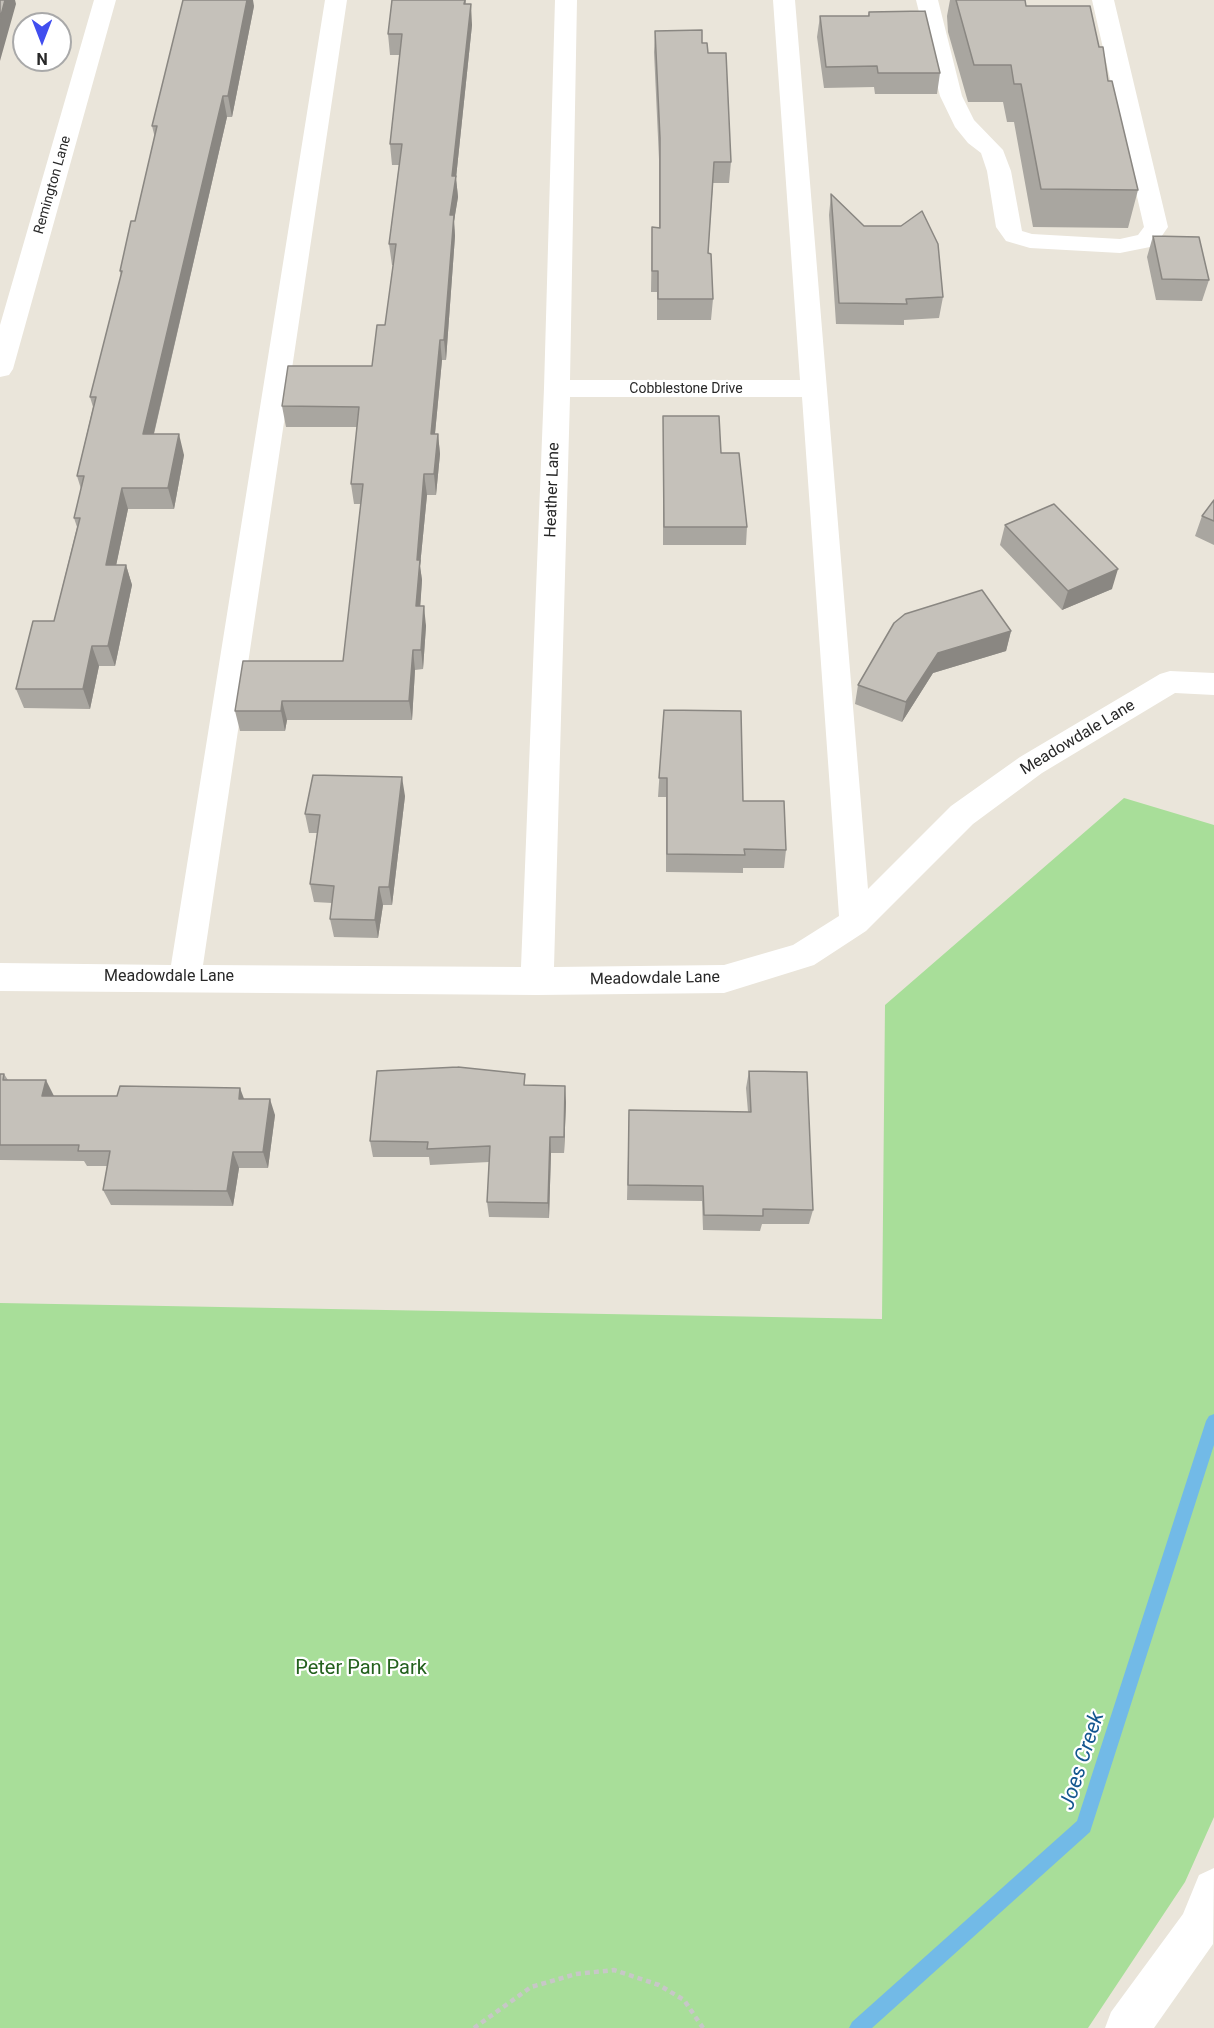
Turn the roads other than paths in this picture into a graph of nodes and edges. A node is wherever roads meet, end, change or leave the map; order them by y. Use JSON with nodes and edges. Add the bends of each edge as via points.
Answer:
{"nodes":[{"id":1,"x":105,"y":0,"type":"edge"},
{"id":2,"x":336,"y":0,"type":"edge"},
{"id":3,"x":566,"y":0,"type":"edge"},
{"id":4,"x":784,"y":0,"type":"edge"},
{"id":5,"x":927,"y":0,"type":"edge"},
{"id":6,"x":1103,"y":0,"type":"edge"},
{"id":7,"x":0,"y":369,"type":"edge"},
{"id":8,"x":557,"y":388,"type":"junction"},
{"id":9,"x":815,"y":389,"type":"junction"},
{"id":10,"x":1214,"y":684,"type":"edge"},
{"id":11,"x":855,"y":922,"type":"junction"},
{"id":12,"x":0,"y":977,"type":"edge"},
{"id":13,"x":185,"y":977,"type":"junction"},
{"id":14,"x":537,"y":981,"type":"junction"},
{"id":15,"x":1214,"y":1890,"type":"edge"},
{"id":16,"x":1127,"y":2028,"type":"edge"}],
"edges":[{"from":1,"to":7,"type":"street","name":"Remington Lane"},
{"from":2,"to":13,"type":"street"},
{"from":3,"to":8,"type":"street","name":"Heather Lane"},
{"from":4,"to":9,"type":"street"},
{"from":5,"to":6,"type":"street","via":[[951,96],[963,122],[991,150],[999,171],[1008,227],[1014,236],[1030,241],[1120,246],[1146,241],[1156,228]]},
{"from":8,"to":9,"type":"street","name":"Cobblestone Drive"},
{"from":8,"to":14,"type":"street","name":"Heather Lane"},
{"from":9,"to":11,"type":"street"},
{"from":10,"to":11,"type":"street","name":"Meadowdale Lane","via":[[1170,682],[1030,765],[962,815]]},
{"from":11,"to":14,"type":"street","name":"Meadowdale Lane","via":[[803,956],[724,979]]},
{"from":12,"to":13,"type":"street","name":"Meadowdale Lane"},
{"from":13,"to":14,"type":"street","name":"Meadowdale Lane"},
{"from":15,"to":16,"type":"street","via":[[1198,1929]]}]}
